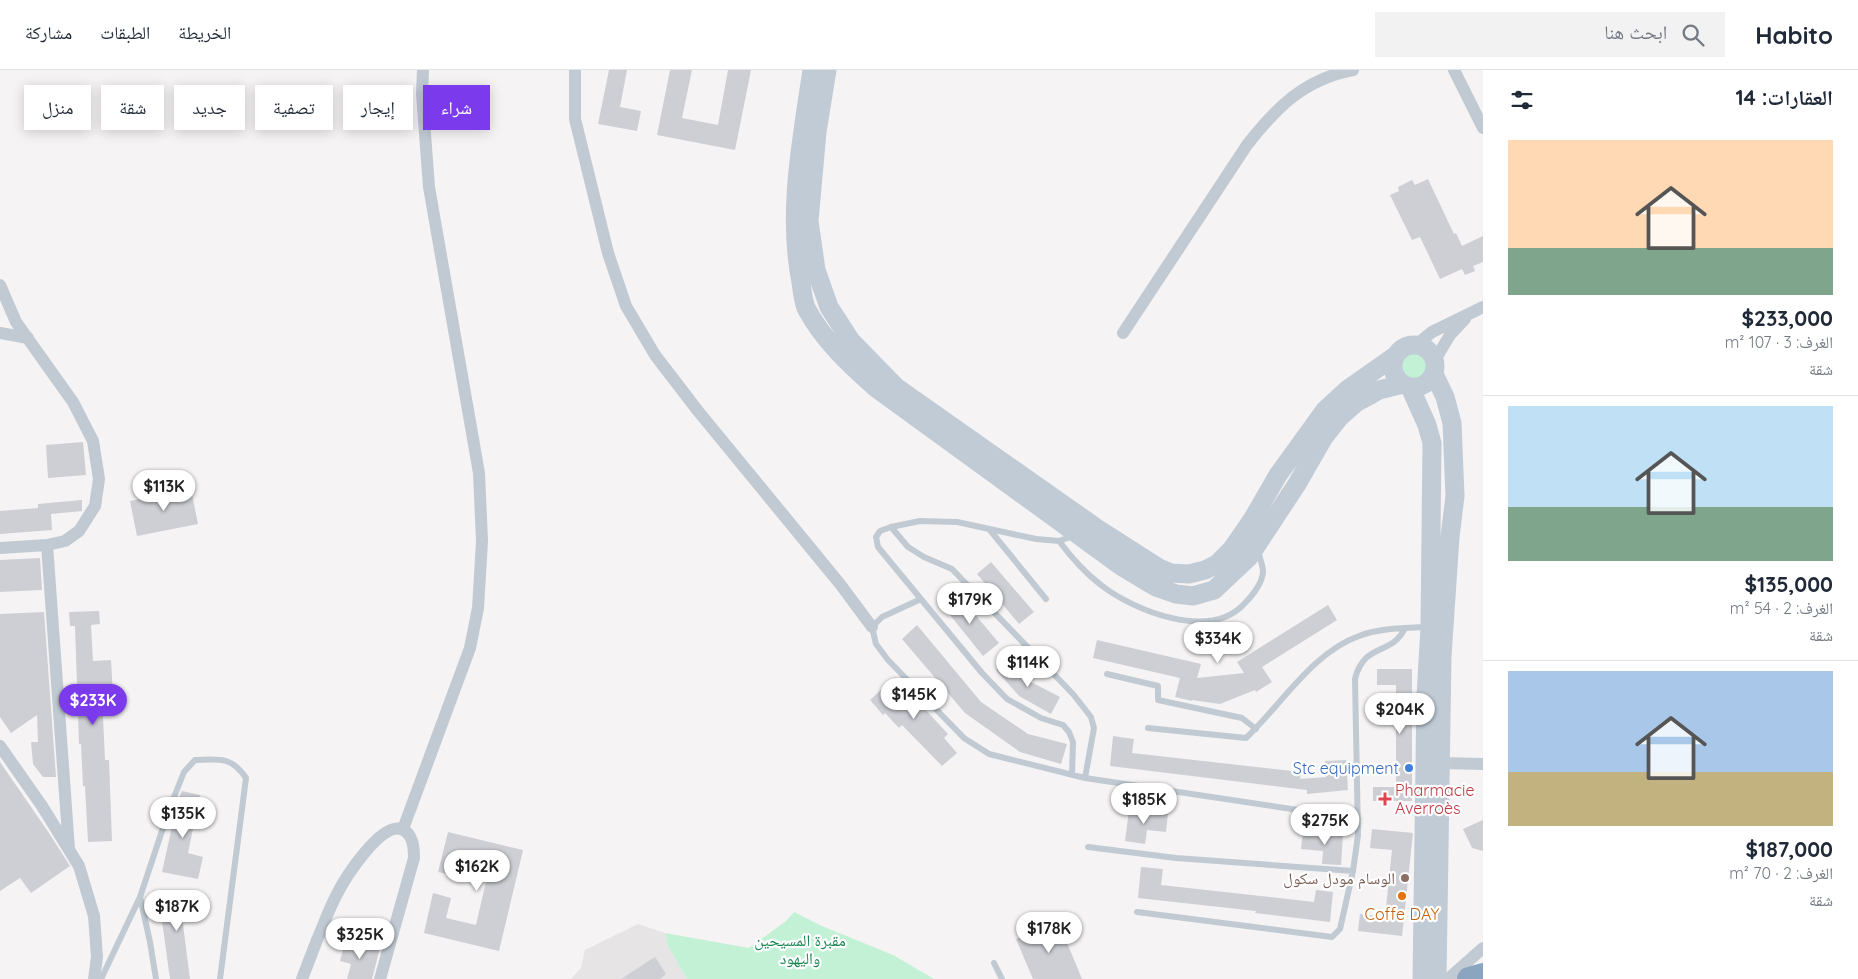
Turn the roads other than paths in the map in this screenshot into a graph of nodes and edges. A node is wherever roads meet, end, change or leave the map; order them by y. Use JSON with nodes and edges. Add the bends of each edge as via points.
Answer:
{"nodes":[{"id":1,"x":423,"y":70,"type":"edge"},
{"id":2,"x":575,"y":70,"type":"edge"},
{"id":3,"x":812,"y":70,"type":"edge"},
{"id":4,"x":827,"y":70,"type":"edge"},
{"id":5,"x":1353,"y":70,"type":"edge"},
{"id":6,"x":1454,"y":70,"type":"edge"},
{"id":7,"x":1483,"y":128,"type":"edge"},
{"id":8,"x":0,"y":284,"type":"edge"},
{"id":9,"x":1483,"y":307,"type":"edge"},
{"id":10,"x":1470,"y":314,"type":"junction"},
{"id":11,"x":0,"y":333,"type":"edge"},
{"id":12,"x":1123,"y":333,"type":"dead end"},
{"id":13,"x":28,"y":338,"type":"junction"},
{"id":14,"x":1416,"y":345,"type":"junction"},
{"id":15,"x":1395,"y":356,"type":"junction"},
{"id":16,"x":1434,"y":367,"type":"junction"},
{"id":17,"x":1407,"y":386,"type":"junction"},
{"id":18,"x":891,"y":527,"type":"junction"},
{"id":19,"x":989,"y":529,"type":"junction"},
{"id":20,"x":1079,"y":534,"type":"junction"},
{"id":21,"x":1059,"y":541,"type":"junction"},
{"id":22,"x":47,"y":545,"type":"junction"},
{"id":23,"x":1257,"y":545,"type":"junction"},
{"id":24,"x":0,"y":548,"type":"edge"},
{"id":25,"x":921,"y":598,"type":"junction"},
{"id":26,"x":1046,"y":599,"type":"dead end"},
{"id":27,"x":872,"y":627,"type":"junction"},
{"id":28,"x":1430,"y":627,"type":"junction"},
{"id":29,"x":1405,"y":628,"type":"junction"},
{"id":30,"x":1106,"y":674,"type":"dead end"},
{"id":31,"x":1148,"y":728,"type":"dead end"},
{"id":32,"x":1256,"y":729,"type":"junction"},
{"id":33,"x":0,"y":746,"type":"edge"},
{"id":34,"x":1441,"y":763,"type":"junction"},
{"id":35,"x":1483,"y":764,"type":"edge"},
{"id":36,"x":1072,"y":775,"type":"junction"},
{"id":37,"x":1085,"y":778,"type":"junction"},
{"id":38,"x":1358,"y":820,"type":"junction"},
{"id":39,"x":403,"y":829,"type":"junction"},
{"id":40,"x":1088,"y":847,"type":"dead end"},
{"id":41,"x":68,"y":849,"type":"junction"},
{"id":42,"x":1353,"y":871,"type":"junction"},
{"id":43,"x":140,"y":897,"type":"junction"},
{"id":44,"x":1137,"y":912,"type":"dead end"},
{"id":45,"x":1483,"y":948,"type":"edge"},
{"id":46,"x":994,"y":963,"type":"dead end"},
{"id":47,"x":1483,"y":975,"type":"edge"},
{"id":48,"x":94,"y":979,"type":"edge"},
{"id":49,"x":101,"y":979,"type":"edge"},
{"id":50,"x":156,"y":979,"type":"edge"},
{"id":51,"x":220,"y":979,"type":"edge"},
{"id":52,"x":302,"y":979,"type":"edge"},
{"id":53,"x":380,"y":979,"type":"edge"},
{"id":54,"x":1002,"y":979,"type":"edge"},
{"id":55,"x":1422,"y":979,"type":"edge"},
{"id":56,"x":1437,"y":979,"type":"edge"},
{"id":57,"x":1448,"y":979,"type":"edge"},
{"id":58,"x":1469,"y":979,"type":"edge"}],
"edges":[{"from":1,"to":39,"type":"street","via":[[429,187],[479,473],[482,540],[478,608],[470,648]]},
{"from":2,"to":27,"type":"street","via":[[575,119],[608,253],[626,306],[655,355]]},
{"from":3,"to":20,"type":"street","via":[[796,188],[796,256],[805,306],[840,355],[876,388]]},
{"from":4,"to":15,"type":"street","via":[[817,132],[809,221],[816,270],[829,307],[852,341],[896,387],[1159,568],[1171,573],[1189,574],[1217,564],[1237,542],[1278,475],[1325,410],[1348,389]]},
{"from":5,"to":12,"type":"street","via":[[1318,81],[1299,92],[1264,124]]},
{"from":6,"to":7,"type":"street"},
{"from":8,"to":13,"type":"street","via":[[16,322]]},
{"from":9,"to":10,"type":"street"},
{"from":10,"to":14,"type":"street","via":[[1432,332]]},
{"from":10,"to":16,"type":"street","via":[[1450,335]]},
{"from":11,"to":13,"type":"street"},
{"from":13,"to":22,"type":"street","via":[[73,402],[93,441],[99,479],[96,506],[79,531],[65,541]]},
{"from":14,"to":15,"type":"street","via":[[1404,348]]},
{"from":14,"to":16,"type":"street","via":[[1426,348],[1433,356]]},
{"from":15,"to":17,"type":"street","via":[[1395,375]]},
{"from":16,"to":17,"type":"street","via":[[1431,380],[1425,385]]},
{"from":16,"to":34,"type":"street","via":[[1452,423],[1455,496],[1442,656]]},
{"from":17,"to":23,"type":"street","via":[[1379,390],[1357,402],[1339,418]]},
{"from":17,"to":28,"type":"street","via":[[1427,425],[1432,443]]},
{"from":18,"to":19,"type":"lane","via":[[920,521],[957,522]]},
{"from":18,"to":25,"type":"lane","via":[[880,531],[876,537],[878,547]]},
{"from":18,"to":37,"type":"lane","via":[[908,547],[952,569],[1091,716],[1094,728]]},
{"from":19,"to":21,"type":"lane"},
{"from":19,"to":26,"type":"lane"},
{"from":20,"to":21,"type":"lane"},
{"from":20,"to":23,"type":"street","via":[[1121,566],[1156,587],[1193,596],[1214,590],[1249,557]]},
{"from":21,"to":23,"type":"lane","via":[[1100,585],[1116,595],[1157,615],[1197,622],[1220,620],[1239,610],[1254,594],[1263,572]]},
{"from":22,"to":24,"type":"street"},
{"from":22,"to":41,"type":"street"},
{"from":25,"to":27,"type":"lane","via":[[882,617]]},
{"from":25,"to":36,"type":"lane","via":[[1007,699],[1041,718],[1063,725],[1069,732],[1073,742]]},
{"from":27,"to":36,"type":"lane","via":[[876,644],[888,660],[964,738],[989,754]]},
{"from":28,"to":29,"type":"lane"},
{"from":28,"to":55,"type":"street"},
{"from":29,"to":32,"type":"lane","via":[[1360,636],[1335,648],[1307,672]]},
{"from":29,"to":38,"type":"lane","via":[[1401,637],[1392,644],[1366,657],[1354,678]]},
{"from":30,"to":32,"type":"lane","via":[[1158,686],[1158,700],[1242,718]]},
{"from":31,"to":32,"type":"lane","via":[[1246,738]]},
{"from":33,"to":41,"type":"street"},
{"from":34,"to":35,"type":"street"},
{"from":34,"to":56,"type":"street"},
{"from":36,"to":37,"type":"lane"},
{"from":37,"to":38,"type":"lane"},
{"from":38,"to":42,"type":"lane"},
{"from":39,"to":52,"type":"street","via":[[389,829],[368,847],[337,892]]},
{"from":39,"to":53,"type":"street","via":[[414,846],[414,858]]},
{"from":40,"to":42,"type":"lane","via":[[1176,858]]},
{"from":41,"to":48,"type":"street","via":[[79,866],[94,916],[97,957]]},
{"from":42,"to":44,"type":"lane","via":[[1340,929],[1332,937]]},
{"from":43,"to":49,"type":"lane"},
{"from":43,"to":50,"type":"lane"},
{"from":43,"to":51,"type":"lane","via":[[184,772],[195,760],[220,758],[238,766],[246,778]]},
{"from":45,"to":57,"type":"street"},
{"from":46,"to":54,"type":"lane"},
{"from":47,"to":58,"type":"highway"}]}
